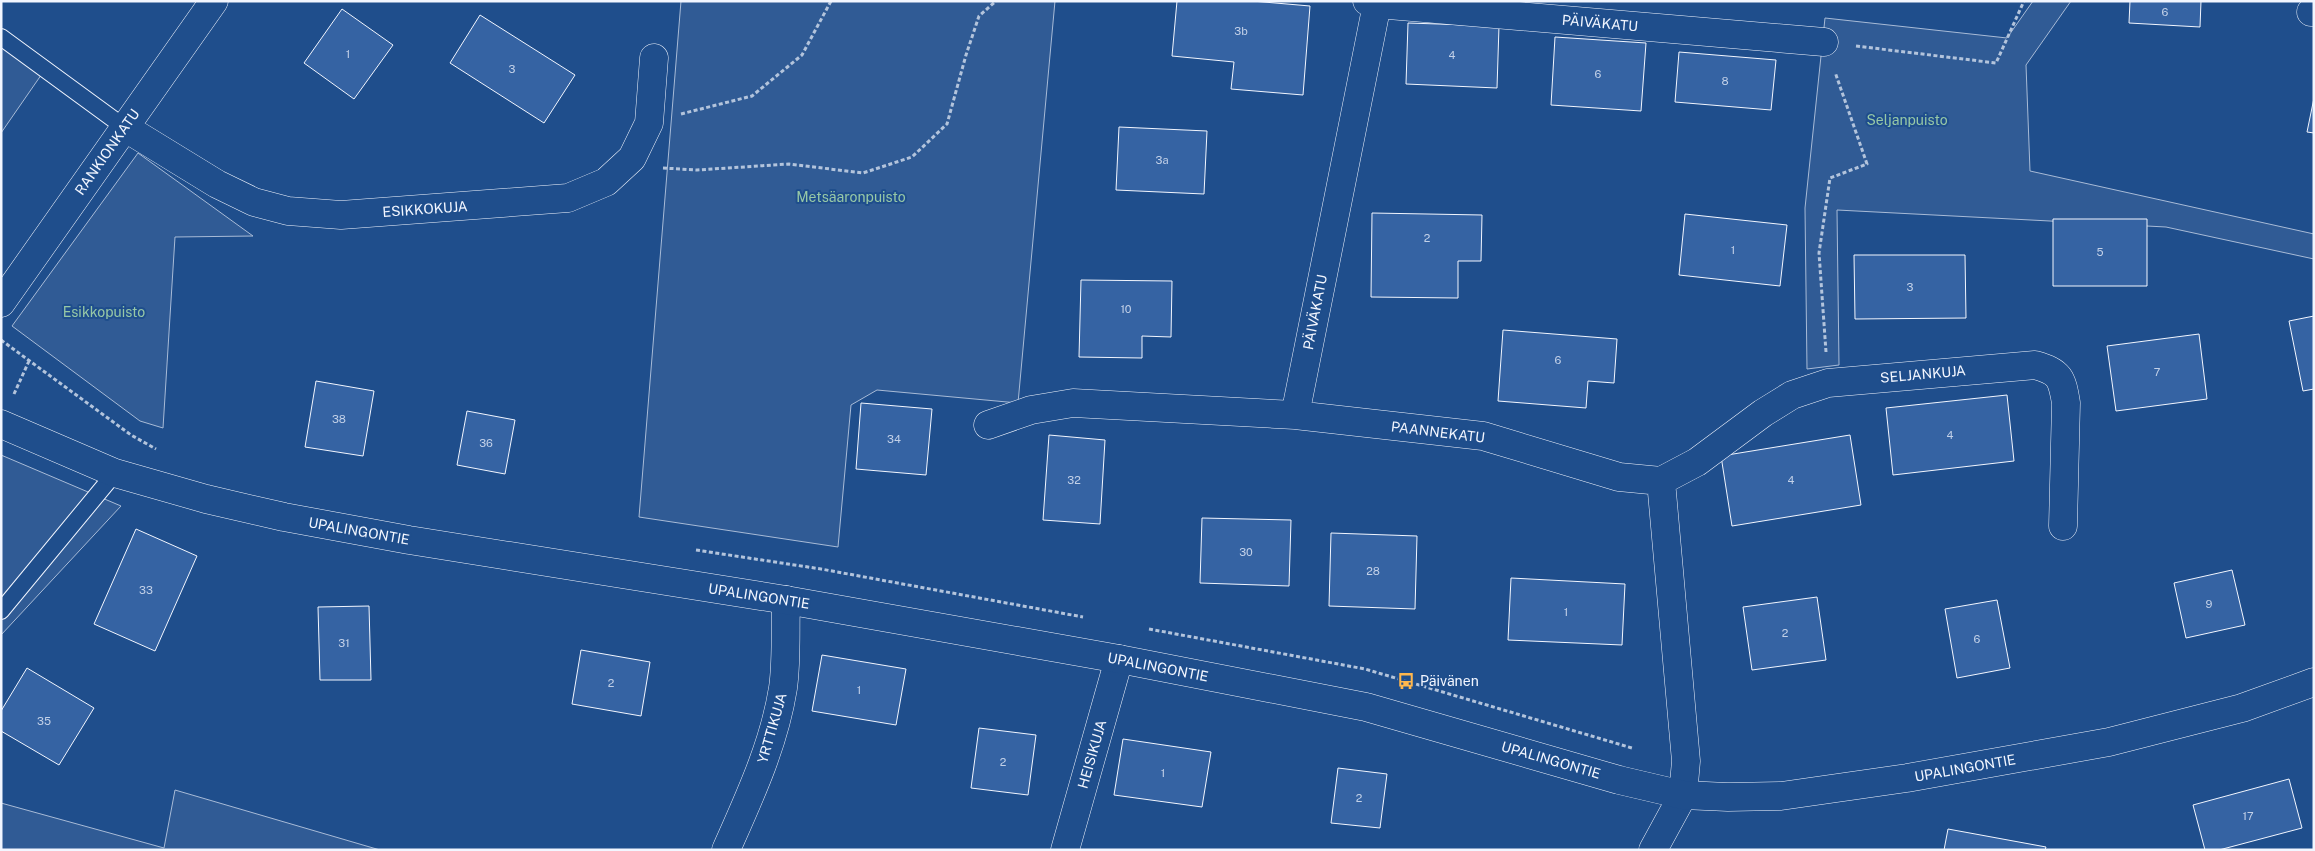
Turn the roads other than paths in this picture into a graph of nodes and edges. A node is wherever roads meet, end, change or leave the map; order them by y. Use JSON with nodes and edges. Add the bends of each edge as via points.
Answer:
{"nodes":[{"id":1,"x":214,"y":1,"type":"edge"},
{"id":2,"x":1372,"y":2,"type":"edge"},
{"id":3,"x":1,"y":37,"type":"edge"},
{"id":4,"x":1824,"y":42,"type":"road end"},
{"id":5,"x":654,"y":58,"type":"dead end"},
{"id":6,"x":124,"y":127,"type":"junction"},
{"id":7,"x":1,"y":303,"type":"edge"},
{"id":8,"x":1295,"y":416,"type":"junction"},
{"id":9,"x":1,"y":424,"type":"edge"},
{"id":10,"x":988,"y":425,"type":"dead end"},
{"id":11,"x":115,"y":473,"type":"junction"},
{"id":12,"x":1661,"y":481,"type":"junction"},
{"id":13,"x":2063,"y":526,"type":"dead end"},
{"id":14,"x":786,"y":600,"type":"junction"},
{"id":15,"x":1,"y":611,"type":"edge"},
{"id":16,"x":1119,"y":659,"type":"junction"},
{"id":17,"x":2314,"y":682,"type":"edge"},
{"id":18,"x":1683,"y":794,"type":"junction"},
{"id":19,"x":726,"y":850,"type":"edge"},
{"id":20,"x":1065,"y":850,"type":"edge"},
{"id":21,"x":1652,"y":850,"type":"edge"}],
"edges":[{"from":1,"to":6,"type":"street","name":"RANKIONKATU"},
{"from":2,"to":4,"type":"street","name":"PÄIVÄKATU"},
{"from":2,"to":8,"type":"street","name":"PÄIVÄKATU"},
{"from":3,"to":6,"type":"lane"},
{"from":5,"to":6,"type":"street","name":"ESIKKOKUJA","via":[[648,123],[632,158],[606,182],[568,198],[341,215],[288,211],[254,202],[217,184]]},
{"from":6,"to":7,"type":"street","name":"RANKIONKATU"},
{"from":8,"to":10,"type":"street","name":"PAANNEKATU","via":[[1073,403],[1031,410]]},
{"from":8,"to":12,"type":"street","name":"PAANNEKATU","via":[[1483,436],[1619,477]]},
{"from":9,"to":11,"type":"street","name":"UPALINGONTIE"},
{"from":11,"to":14,"type":"street","name":"UPALINGONTIE","via":[[284,517]]},
{"from":11,"to":15,"type":"lane"},
{"from":12,"to":13,"type":"street","name":"SELJANKUJA","via":[[1698,462],[1792,395],[1828,383],[2035,365],[2053,370],[2063,384],[2066,403]]},
{"from":12,"to":18,"type":"street","via":[[1686,760]]},
{"from":14,"to":16,"type":"street","name":"UPALINGONTIE"},
{"from":14,"to":19,"type":"street","name":"YRTTIKUJA","via":[[783,687],[771,739]]},
{"from":16,"to":18,"type":"street","name":"UPALINGONTIE","via":[[1366,707],[1619,780]]},
{"from":16,"to":20,"type":"street","name":"HEISIKUJA"},
{"from":17,"to":18,"type":"street","name":"UPALINGONTIE","via":[[2242,708],[2109,742],[1907,778],[1781,796]]},
{"from":18,"to":21,"type":"street"}]}
